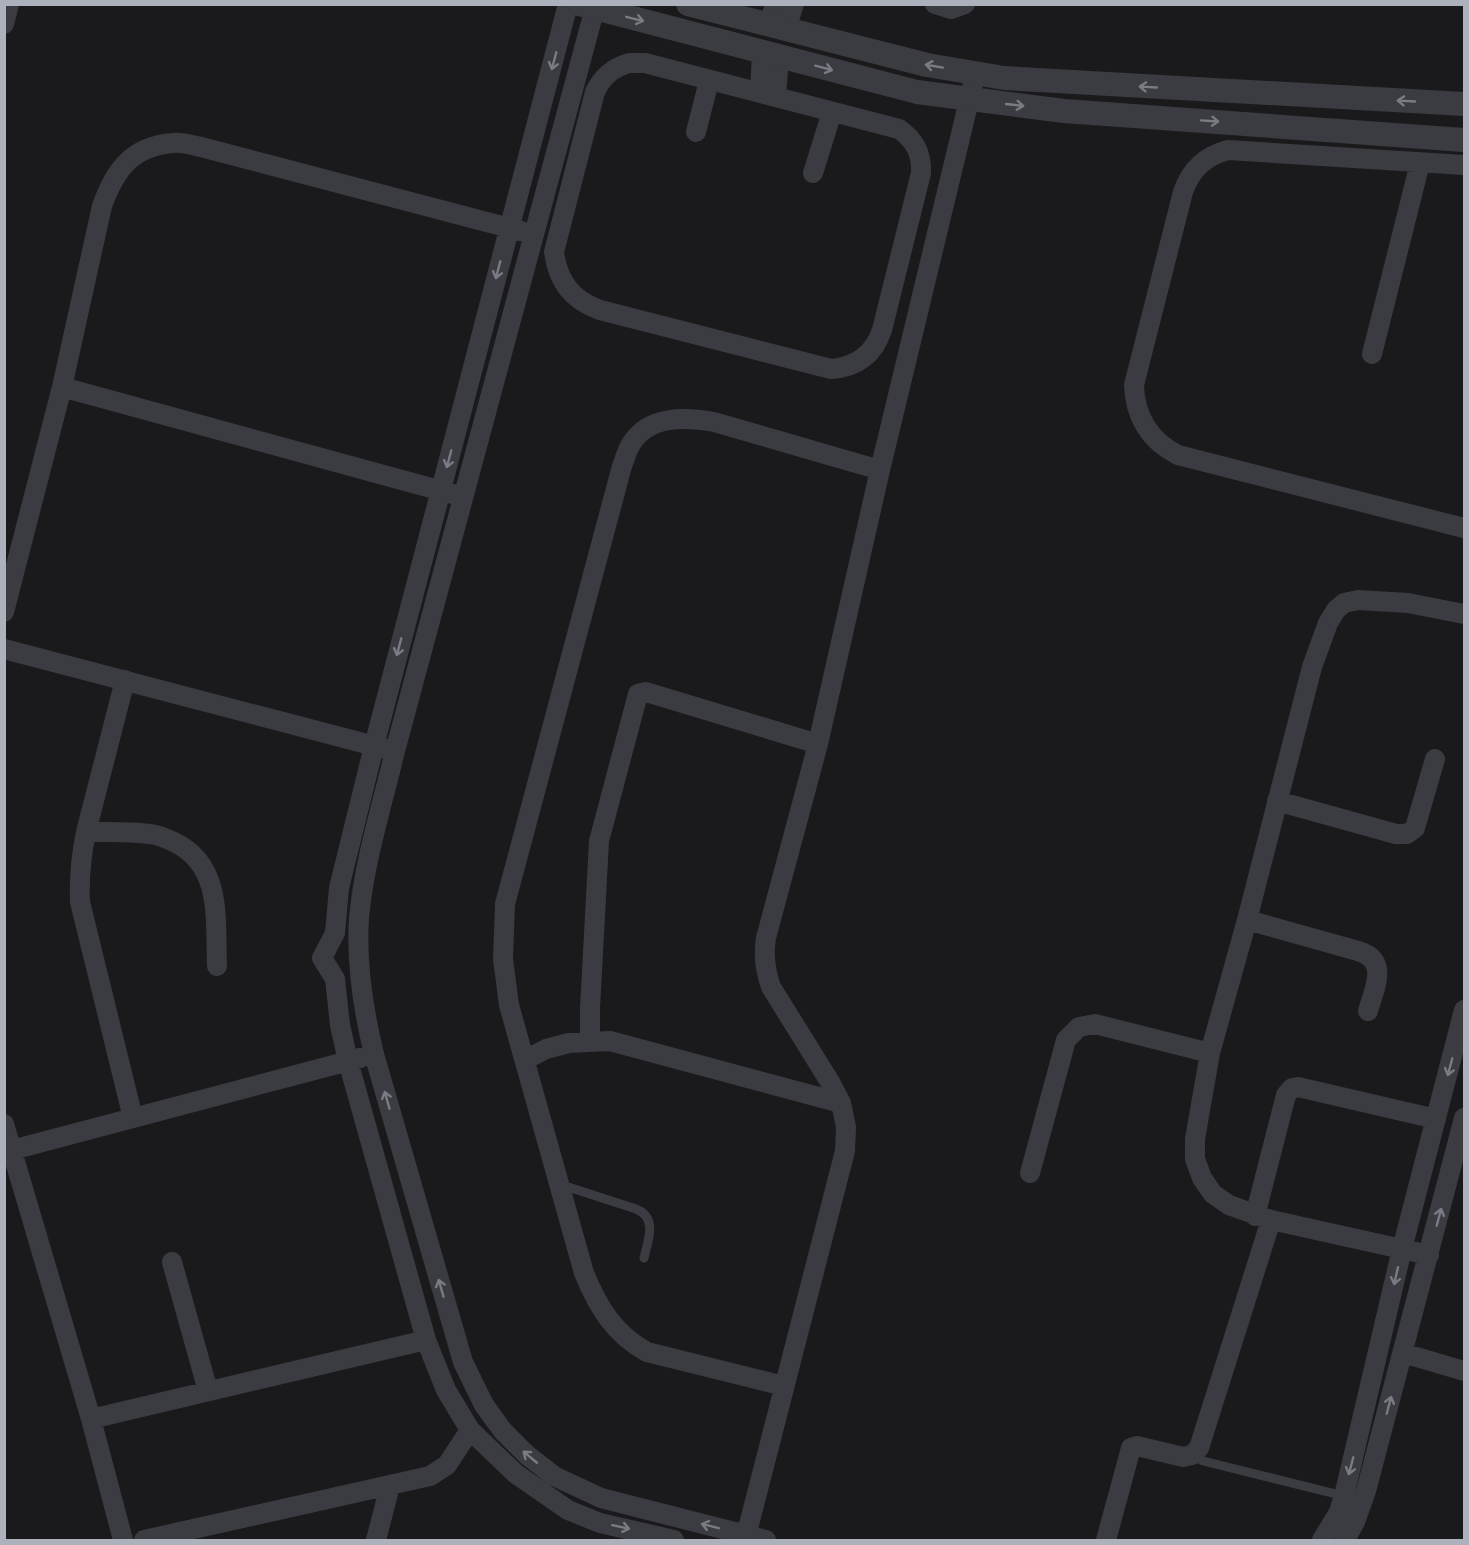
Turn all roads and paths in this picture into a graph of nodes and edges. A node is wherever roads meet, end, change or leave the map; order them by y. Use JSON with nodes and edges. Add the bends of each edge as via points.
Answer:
{"nodes":[{"id":1,"x":9,"y":4,"type":"edge"},
{"id":2,"x":568,"y":4,"type":"edge"},
{"id":3,"x":688,"y":4,"type":"edge"},
{"id":4,"x":794,"y":4,"type":"edge"},
{"id":5,"x":935,"y":4,"type":"edge"},
{"id":6,"x":965,"y":4,"type":"edge"},
{"id":7,"x":590,"y":6,"type":"edge"},
{"id":8,"x":777,"y":20,"type":"edge"},
{"id":9,"x":4,"y":24,"type":"edge"},
{"id":10,"x":771,"y":54,"type":"junction"},
{"id":11,"x":976,"y":73,"type":"junction"},
{"id":12,"x":709,"y":81,"type":"junction"},
{"id":13,"x":768,"y":95,"type":"junction"},
{"id":14,"x":969,"y":100,"type":"junction"},
{"id":15,"x":1464,"y":105,"type":"edge"},
{"id":16,"x":832,"y":112,"type":"junction"},
{"id":17,"x":696,"y":132,"type":"dead end"},
{"id":18,"x":1420,"y":137,"type":"junction"},
{"id":19,"x":1464,"y":140,"type":"edge"},
{"id":20,"x":1421,"y":163,"type":"junction"},
{"id":21,"x":1464,"y":165,"type":"edge"},
{"id":22,"x":813,"y":173,"type":"dead end"},
{"id":23,"x":509,"y":228,"type":"junction"},
{"id":24,"x":533,"y":234,"type":"junction"},
{"id":25,"x":1372,"y":354,"type":"dead end"},
{"id":26,"x":62,"y":387,"type":"junction"},
{"id":27,"x":880,"y":470,"type":"junction"},
{"id":28,"x":440,"y":491,"type":"junction"},
{"id":29,"x":463,"y":496,"type":"junction"},
{"id":30,"x":1464,"y":528,"type":"edge"},
{"id":31,"x":4,"y":612,"type":"edge"},
{"id":32,"x":1464,"y":614,"type":"edge"},
{"id":33,"x":4,"y":649,"type":"edge"},
{"id":34,"x":124,"y":680,"type":"junction"},
{"id":35,"x":818,"y":744,"type":"junction"},
{"id":36,"x":374,"y":746,"type":"junction"},
{"id":37,"x":395,"y":751,"type":"junction"},
{"id":38,"x":1435,"y":759,"type":"dead end"},
{"id":39,"x":1277,"y":801,"type":"junction"},
{"id":40,"x":86,"y":832,"type":"junction"},
{"id":41,"x":1247,"y":920,"type":"junction"},
{"id":42,"x":217,"y":966,"type":"dead end"},
{"id":43,"x":1368,"y":1011,"type":"dead end"},
{"id":44,"x":1463,"y":1021,"type":"edge"},
{"id":45,"x":590,"y":1040,"type":"junction"},
{"id":46,"x":1210,"y":1053,"type":"junction"},
{"id":47,"x":374,"y":1054,"type":"junction"},
{"id":48,"x":525,"y":1060,"type":"junction"},
{"id":49,"x":348,"y":1061,"type":"junction"},
{"id":50,"x":841,"y":1103,"type":"junction"},
{"id":51,"x":134,"y":1118,"type":"junction"},
{"id":52,"x":1464,"y":1118,"type":"edge"},
{"id":53,"x":1436,"y":1119,"type":"junction"},
{"id":54,"x":4,"y":1125,"type":"edge"},
{"id":55,"x":12,"y":1150,"type":"junction"},
{"id":56,"x":1030,"y":1173,"type":"dead end"},
{"id":57,"x":559,"y":1184,"type":"junction"},
{"id":58,"x":1263,"y":1218,"type":"junction"},
{"id":59,"x":1402,"y":1249,"type":"junction"},
{"id":60,"x":1429,"y":1255,"type":"junction"},
{"id":61,"x":644,"y":1258,"type":"dead end"},
{"id":62,"x":172,"y":1262,"type":"dead end"},
{"id":63,"x":426,"y":1340,"type":"junction"},
{"id":64,"x":1403,"y":1353,"type":"junction"},
{"id":65,"x":1464,"y":1371,"type":"edge"},
{"id":66,"x":784,"y":1386,"type":"junction"},
{"id":67,"x":208,"y":1391,"type":"junction"},
{"id":68,"x":91,"y":1419,"type":"junction"},
{"id":69,"x":470,"y":1430,"type":"junction"},
{"id":70,"x":1192,"y":1455,"type":"junction"},
{"id":71,"x":390,"y":1486,"type":"junction"},
{"id":72,"x":1344,"y":1496,"type":"junction"},
{"id":73,"x":746,"y":1538,"type":"edge"},
{"id":74,"x":123,"y":1540,"type":"edge"},
{"id":75,"x":144,"y":1540,"type":"edge"},
{"id":76,"x":376,"y":1540,"type":"edge"},
{"id":77,"x":675,"y":1540,"type":"edge"},
{"id":78,"x":766,"y":1540,"type":"edge"},
{"id":79,"x":1106,"y":1540,"type":"edge"},
{"id":80,"x":1322,"y":1540,"type":"edge"},
{"id":81,"x":1345,"y":1540,"type":"edge"}],
"edges":[{"from":1,"to":9,"type":"street"},
{"from":2,"to":23,"type":"street","one_way":true},
{"from":3,"to":8,"type":"street"},
{"from":4,"to":8,"type":"street"},
{"from":5,"to":6,"type":"street","via":[[951,9]]},
{"from":7,"to":10,"type":"street","one_way":true},
{"from":7,"to":24,"type":"street"},
{"from":11,"to":8,"type":"street","one_way":true,"via":[[927,65]]},
{"from":10,"to":13,"type":"street"},
{"from":10,"to":14,"type":"street","one_way":true,"via":[[917,92]]},
{"from":11,"to":14,"type":"street"},
{"from":15,"to":11,"type":"street","one_way":true,"via":[[1068,83]]},
{"from":12,"to":13,"type":"street"},
{"from":12,"to":16,"type":"street","via":[[637,62],[614,69],[599,83],[554,252],[559,275],[571,294],[590,307],[831,369],[860,361],[879,339],[922,166],[914,142],[899,129]]},
{"from":12,"to":17,"type":"street"},
{"from":13,"to":16,"type":"street"},
{"from":14,"to":18,"type":"street","one_way":true,"via":[[1064,111]]},
{"from":14,"to":27,"type":"street"},
{"from":16,"to":22,"type":"street"},
{"from":18,"to":19,"type":"street"},
{"from":18,"to":20,"type":"street","via":[[1414,156]]},
{"from":20,"to":21,"type":"street"},
{"from":20,"to":25,"type":"street"},
{"from":20,"to":30,"type":"street","via":[[1228,150],[1198,165],[1183,192],[1134,397],[1146,428],[1160,444],[1178,455]]},
{"from":23,"to":24,"type":"street"},
{"from":23,"to":26,"type":"street","via":[[201,147],[175,142],[149,147],[127,161],[111,182]]},
{"from":23,"to":28,"type":"street","one_way":true},
{"from":24,"to":29,"type":"street"},
{"from":26,"to":28,"type":"street"},
{"from":26,"to":31,"type":"street"},
{"from":27,"to":35,"type":"street"},
{"from":27,"to":48,"type":"street","via":[[690,418],[667,420],[646,429],[631,443],[505,904],[503,959],[509,1005]]},
{"from":28,"to":29,"type":"street"},
{"from":28,"to":36,"type":"street","one_way":true},
{"from":29,"to":37,"type":"street"},
{"from":32,"to":39,"type":"street","via":[[1366,600],[1344,603],[1336,610],[1312,667]]},
{"from":33,"to":34,"type":"street"},
{"from":34,"to":36,"type":"street"},
{"from":34,"to":40,"type":"street"},
{"from":35,"to":45,"type":"street","via":[[646,692],[638,694],[599,841]]},
{"from":35,"to":50,"type":"street","via":[[763,955],[771,987]]},
{"from":36,"to":37,"type":"street"},
{"from":36,"to":49,"type":"street","via":[[339,888],[335,933],[322,958],[335,979]]},
{"from":37,"to":47,"type":"street","via":[[359,917],[364,1015]]},
{"from":38,"to":39,"type":"street","via":[[1415,828],[1407,834]]},
{"from":39,"to":41,"type":"street"},
{"from":40,"to":42,"type":"street","via":[[152,834],[197,858],[206,871],[215,902]]},
{"from":40,"to":51,"type":"street","via":[[80,857],[80,903]]},
{"from":41,"to":43,"type":"street","via":[[1371,957],[1378,975]]},
{"from":41,"to":46,"type":"street"},
{"from":44,"to":53,"type":"street","one_way":true},
{"from":45,"to":48,"type":"street","via":[[546,1049]]},
{"from":45,"to":50,"type":"street","via":[[627,1044]]},
{"from":46,"to":56,"type":"street","via":[[1095,1023],[1079,1027],[1066,1040]]},
{"from":46,"to":58,"type":"street","via":[[1195,1159],[1213,1194]]},
{"from":47,"to":49,"type":"street"},
{"from":73,"to":47,"type":"street","one_way":true,"via":[[601,1498],[554,1476],[503,1431],[484,1405],[463,1362]]},
{"from":48,"to":57,"type":"street"},
{"from":49,"to":51,"type":"street"},
{"from":49,"to":63,"type":"street"},
{"from":50,"to":66,"type":"street","via":[[845,1151]]},
{"from":51,"to":55,"type":"street"},
{"from":60,"to":52,"type":"street","one_way":true},
{"from":53,"to":58,"type":"street","via":[[1292,1088],[1286,1095]]},
{"from":53,"to":59,"type":"street"},
{"from":54,"to":55,"type":"street"},
{"from":55,"to":68,"type":"street"},
{"from":57,"to":61,"type":"lane","via":[[646,1214],[651,1224]]},
{"from":57,"to":66,"type":"street","via":[[596,1302],[633,1344],[647,1352]]},
{"from":58,"to":59,"type":"street"},
{"from":58,"to":70,"type":"street","via":[[1199,1448]]},
{"from":59,"to":60,"type":"street"},
{"from":59,"to":72,"type":"street","one_way":true},
{"from":60,"to":64,"type":"street"},
{"from":62,"to":67,"type":"street"},
{"from":63,"to":67,"type":"street"},
{"from":63,"to":69,"type":"street","via":[[446,1390]]},
{"from":64,"to":65,"type":"street"},
{"from":81,"to":64,"type":"street","one_way":true,"via":[[1366,1491]]},
{"from":66,"to":73,"type":"street"},
{"from":67,"to":68,"type":"street"},
{"from":68,"to":74,"type":"street"},
{"from":69,"to":71,"type":"street","via":[[455,1456],[440,1471]]},
{"from":69,"to":77,"type":"street","one_way":true,"via":[[516,1474],[568,1510],[600,1523]]},
{"from":70,"to":72,"type":"lane"},
{"from":70,"to":79,"type":"street","via":[[1183,1457],[1131,1448]]},
{"from":71,"to":75,"type":"street"},
{"from":71,"to":76,"type":"street"},
{"from":72,"to":80,"type":"street"},
{"from":73,"to":78,"type":"street"}]}
